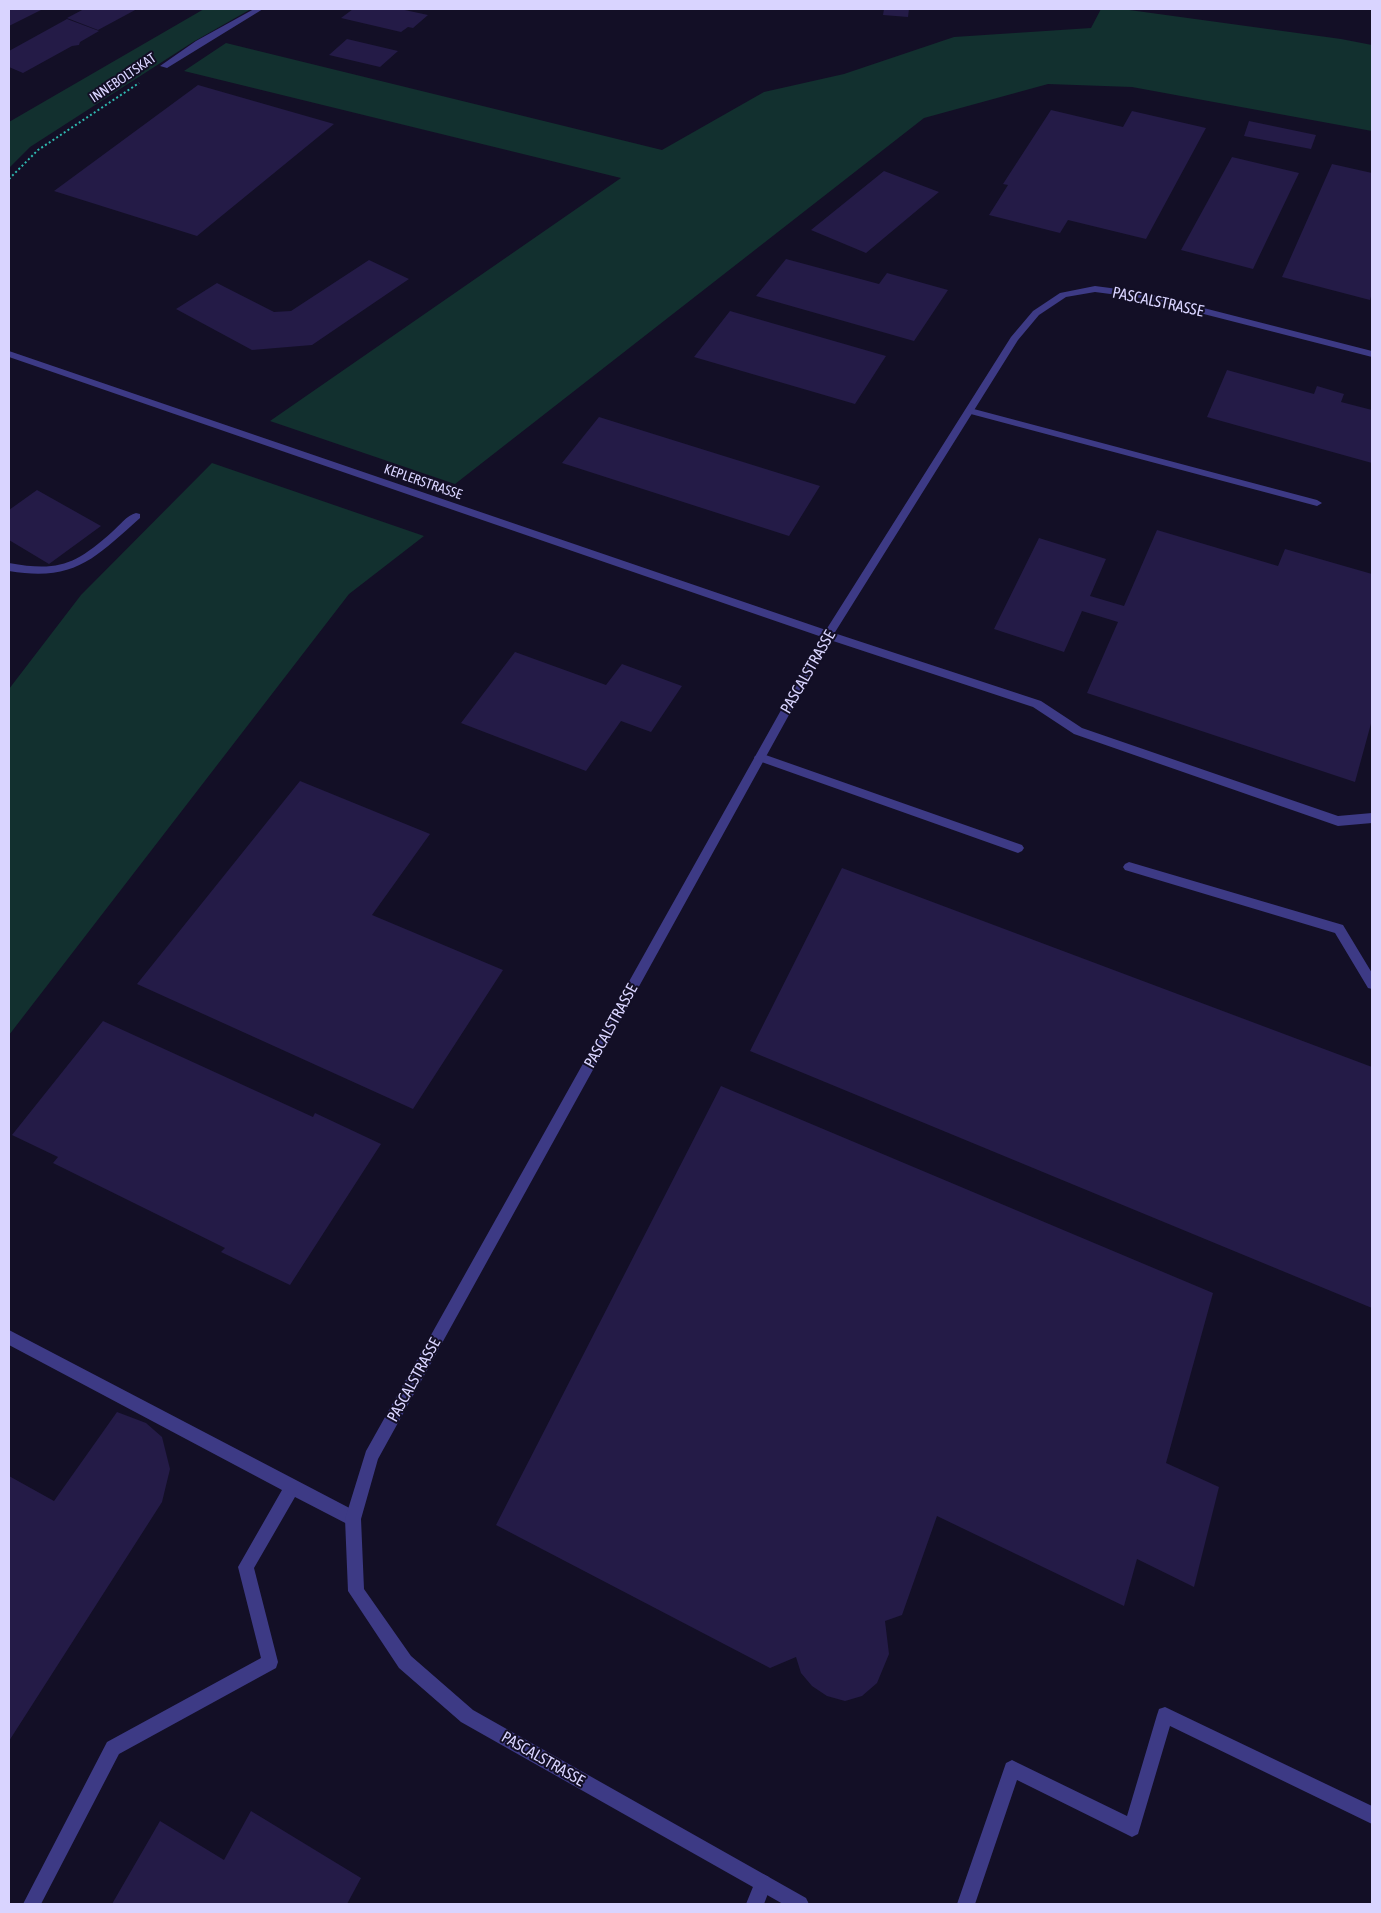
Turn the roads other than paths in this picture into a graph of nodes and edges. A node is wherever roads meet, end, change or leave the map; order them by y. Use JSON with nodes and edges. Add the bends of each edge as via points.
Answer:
{"nodes":[{"id":1,"x":259,"y":9,"type":"edge"},
{"id":2,"x":164,"y":66,"type":"road end"},
{"id":3,"x":9,"y":354,"type":"edge"},
{"id":4,"x":1372,"y":354,"type":"edge"},
{"id":5,"x":970,"y":411,"type":"junction"},
{"id":6,"x":1317,"y":503,"type":"dead end"},
{"id":7,"x":136,"y":516,"type":"dead end"},
{"id":8,"x":9,"y":567,"type":"edge"},
{"id":9,"x":828,"y":636,"type":"junction"},
{"id":10,"x":760,"y":757,"type":"junction"},
{"id":11,"x":1372,"y":818,"type":"edge"},
{"id":12,"x":1018,"y":848,"type":"dead end"},
{"id":13,"x":1129,"y":867,"type":"dead end"},
{"id":14,"x":1372,"y":984,"type":"edge"},
{"id":15,"x":9,"y":1338,"type":"edge"},
{"id":16,"x":292,"y":1488,"type":"junction"},
{"id":17,"x":353,"y":1519,"type":"junction"},
{"id":18,"x":1372,"y":1815,"type":"edge"},
{"id":19,"x":763,"y":1883,"type":"junction"},
{"id":20,"x":32,"y":1904,"type":"edge"},
{"id":21,"x":755,"y":1904,"type":"edge"},
{"id":22,"x":800,"y":1904,"type":"edge"},
{"id":23,"x":966,"y":1904,"type":"edge"}],
"edges":[{"from":1,"to":2,"type":"street","name":"INNEBOLTSKAT"},
{"from":3,"to":9,"type":"street","name":"KEPLERSTRASSE"},
{"from":4,"to":5,"type":"street","name":"PASCALSTRASSE","via":[[1141,295],[1095,289],[1063,295],[1036,313],[1014,339]]},
{"from":5,"to":6,"type":"street"},
{"from":5,"to":9,"type":"street","name":"PASCALSTRASSE"},
{"from":7,"to":8,"type":"street","via":[[79,563],[60,571]]},
{"from":9,"to":10,"type":"street","name":"PASCALSTRASSE"},
{"from":9,"to":11,"type":"street","name":"KEPLERSTRASSE","via":[[1037,704],[1078,731],[1329,818],[1338,821]]},
{"from":10,"to":12,"type":"street"},
{"from":10,"to":17,"type":"street","name":"PASCALSTRASSE","via":[[371,1456]]},
{"from":13,"to":14,"type":"street","via":[[1339,929]]},
{"from":15,"to":16,"type":"street"},
{"from":16,"to":17,"type":"street"},
{"from":16,"to":20,"type":"street","via":[[246,1567],[270,1662],[113,1748]]},
{"from":17,"to":19,"type":"street","name":"PASCALSTRASSE","via":[[356,1591],[405,1662],[467,1716]]},
{"from":18,"to":23,"type":"street","via":[[1165,1715],[1132,1828],[1012,1769]]},
{"from":19,"to":21,"type":"street"},
{"from":19,"to":22,"type":"street","name":"PASCALSTRASSE"}]}
